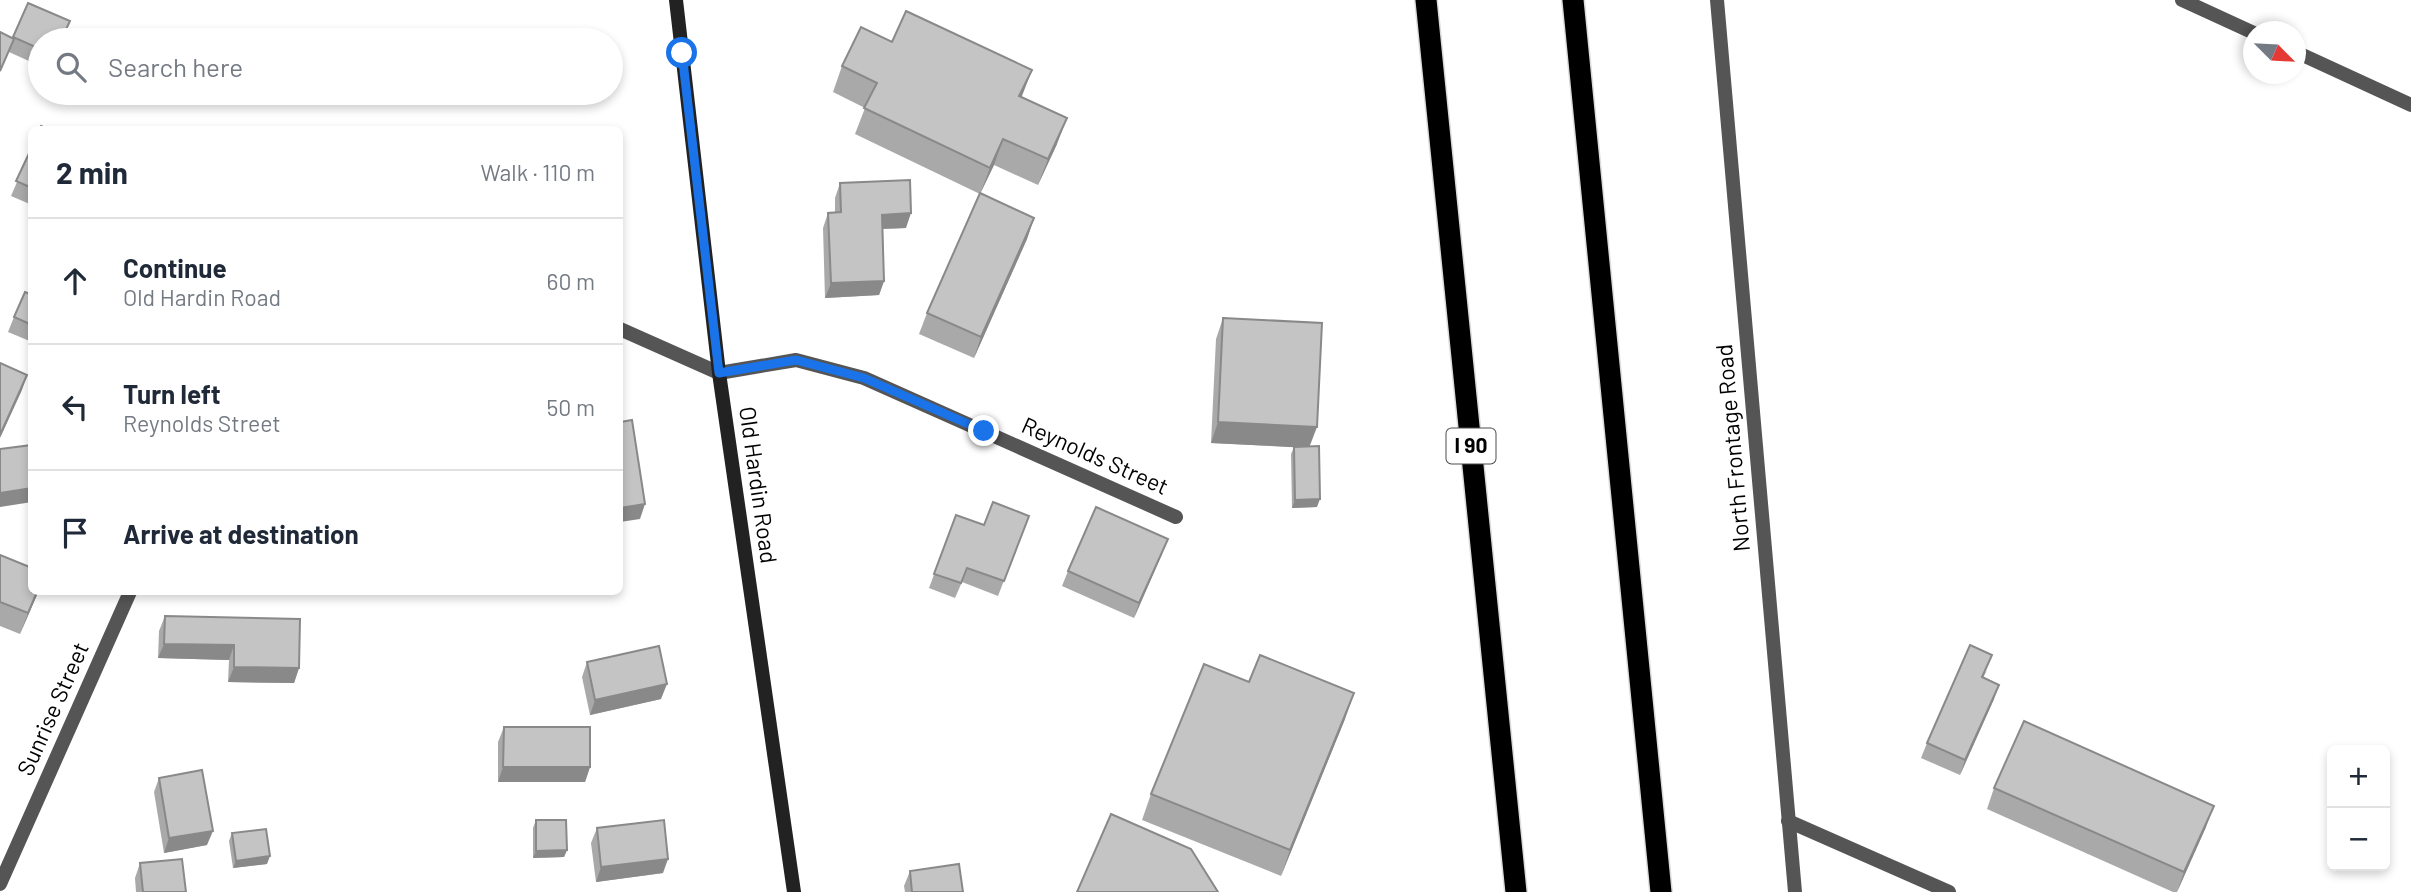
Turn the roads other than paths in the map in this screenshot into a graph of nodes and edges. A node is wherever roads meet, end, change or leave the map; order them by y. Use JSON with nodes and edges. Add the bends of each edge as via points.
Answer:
{"nodes":[{"id":1,"x":676,"y":0,"type":"edge"},
{"id":2,"x":1426,"y":0,"type":"edge"},
{"id":3,"x":1573,"y":0,"type":"edge"},
{"id":4,"x":1717,"y":0,"type":"edge"},
{"id":5,"x":2182,"y":0,"type":"edge"},
{"id":6,"x":2243,"y":28,"type":"edge"},
{"id":7,"x":2306,"y":57,"type":"edge"},
{"id":8,"x":2411,"y":105,"type":"edge"},
{"id":9,"x":623,"y":330,"type":"edge"},
{"id":10,"x":719,"y":373,"type":"junction"},
{"id":11,"x":1176,"y":516,"type":"dead end"},
{"id":12,"x":129,"y":595,"type":"edge"},
{"id":13,"x":1788,"y":821,"type":"junction"},
{"id":14,"x":0,"y":884,"type":"edge"},
{"id":15,"x":794,"y":892,"type":"edge"},
{"id":16,"x":1516,"y":892,"type":"edge"},
{"id":17,"x":1661,"y":892,"type":"edge"},
{"id":18,"x":1795,"y":892,"type":"edge"},
{"id":19,"x":1949,"y":892,"type":"edge"}],
"edges":[{"from":1,"to":10,"type":"main road","name":"Old Hardin Road"},
{"from":2,"to":16,"type":"highway","number":"I 90"},
{"from":3,"to":17,"type":"highway"},
{"from":4,"to":13,"type":"street","name":"North Frontage Road"},
{"from":5,"to":6,"type":"street"},
{"from":7,"to":8,"type":"street"},
{"from":9,"to":10,"type":"street"},
{"from":10,"to":11,"type":"street","name":"Reynolds Street","via":[[796,360],[864,378]]},
{"from":10,"to":15,"type":"main road","name":"Old Hardin Road"},
{"from":12,"to":14,"type":"street","name":"Sunrise Street"},
{"from":13,"to":18,"type":"street","name":"North Frontage Road"},
{"from":13,"to":19,"type":"street"}]}
